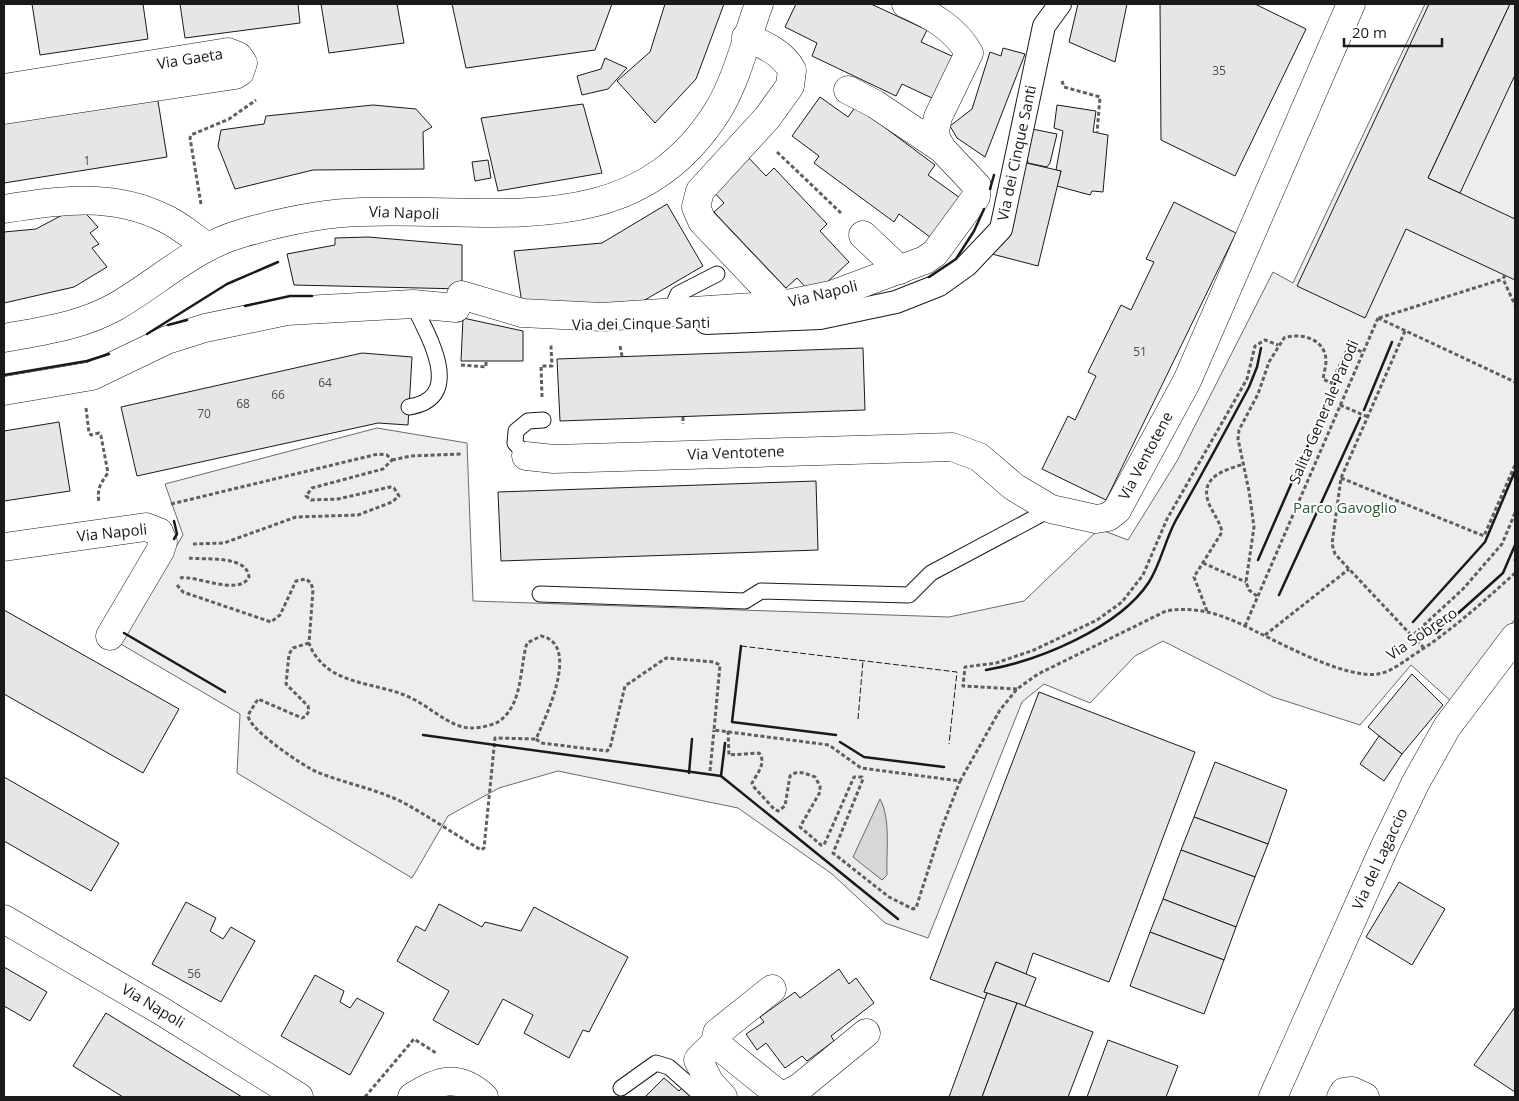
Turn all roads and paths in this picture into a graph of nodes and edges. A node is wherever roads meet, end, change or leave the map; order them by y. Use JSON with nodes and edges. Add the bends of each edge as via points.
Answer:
{"nodes":[{"id":1,"x":759,"y":4,"type":"edge"},
{"id":2,"x":906,"y":4,"type":"edge"},
{"id":3,"x":1060,"y":4,"type":"edge"},
{"id":4,"x":1351,"y":4,"type":"edge"},
{"id":5,"x":746,"y":37,"type":"junction"},
{"id":6,"x":1036,"y":66,"type":"junction"},
{"id":7,"x":4,"y":88,"type":"edge"},
{"id":8,"x":848,"y":90,"type":"dead end"},
{"id":9,"x":253,"y":91,"type":"dead end"},
{"id":10,"x":4,"y":110,"type":"edge"},
{"id":11,"x":756,"y":132,"type":"junction"},
{"id":12,"x":1097,"y":133,"type":"dead end"},
{"id":13,"x":942,"y":149,"type":"junction"},
{"id":14,"x":201,"y":207,"type":"dead end"},
{"id":15,"x":4,"y":209,"type":"edge"},
{"id":16,"x":863,"y":235,"type":"joint"},
{"id":17,"x":208,"y":247,"type":"junction"},
{"id":18,"x":900,"y":270,"type":"junction"},
{"id":19,"x":717,"y":274,"type":"dead end"},
{"id":20,"x":459,"y":302,"type":"junction"},
{"id":21,"x":413,"y":304,"type":"junction"},
{"id":22,"x":782,"y":305,"type":"junction"},
{"id":23,"x":1515,"y":305,"type":"edge"},
{"id":24,"x":676,"y":312,"type":"junction"},
{"id":25,"x":1378,"y":318,"type":"junction"},
{"id":26,"x":1405,"y":331,"type":"junction"},
{"id":27,"x":4,"y":338,"type":"edge"},
{"id":28,"x":1278,"y":345,"type":"junction"},
{"id":29,"x":620,"y":346,"type":"dead end"},
{"id":30,"x":561,"y":347,"type":"dead end"},
{"id":31,"x":1362,"y":352,"type":"junction"},
{"id":32,"x":622,"y":356,"type":"dead end"},
{"id":33,"x":486,"y":361,"type":"dead end"},
{"id":34,"x":458,"y":365,"type":"dead end"},
{"id":35,"x":92,"y":376,"type":"junction"},
{"id":36,"x":1515,"y":382,"type":"edge"},
{"id":37,"x":4,"y":391,"type":"edge"},
{"id":38,"x":1340,"y":405,"type":"junction"},
{"id":39,"x":409,"y":407,"type":"dead end"},
{"id":40,"x":1368,"y":417,"type":"junction"},
{"id":41,"x":543,"y":420,"type":"joint"},
{"id":42,"x":462,"y":454,"type":"dead end"},
{"id":43,"x":526,"y":456,"type":"joint"},
{"id":44,"x":392,"y":460,"type":"junction"},
{"id":45,"x":1244,"y":464,"type":"junction"},
{"id":46,"x":1515,"y":466,"type":"edge"},
{"id":47,"x":1341,"y":478,"type":"junction"},
{"id":48,"x":101,"y":506,"type":"dead end"},
{"id":49,"x":1051,"y":510,"type":"junction"},
{"id":50,"x":1515,"y":513,"type":"edge"},
{"id":51,"x":151,"y":527,"type":"junction"},
{"id":52,"x":189,"y":546,"type":"dead end"},
{"id":53,"x":4,"y":547,"type":"edge"},
{"id":54,"x":184,"y":555,"type":"dead end"},
{"id":55,"x":1203,"y":564,"type":"junction"},
{"id":56,"x":1349,"y":569,"type":"junction"},
{"id":57,"x":1515,"y":573,"type":"edge"},
{"id":58,"x":1246,"y":582,"type":"junction"},
{"id":59,"x":540,"y":594,"type":"dead end"},
{"id":60,"x":1257,"y":596,"type":"junction"},
{"id":61,"x":1206,"y":611,"type":"junction"},
{"id":62,"x":1245,"y":626,"type":"junction"},
{"id":63,"x":110,"y":636,"type":"dead end"},
{"id":64,"x":1265,"y":636,"type":"junction"},
{"id":65,"x":1412,"y":636,"type":"junction"},
{"id":66,"x":1515,"y":637,"type":"edge"},
{"id":67,"x":309,"y":644,"type":"junction"},
{"id":68,"x":1425,"y":648,"type":"junction"},
{"id":69,"x":1515,"y":670,"type":"edge"},
{"id":70,"x":1487,"y":674,"type":"junction"},
{"id":71,"x":1017,"y":689,"type":"junction"},
{"id":72,"x":714,"y":730,"type":"junction"},
{"id":73,"x":728,"y":731,"type":"junction"},
{"id":74,"x":536,"y":739,"type":"junction"},
{"id":75,"x":710,"y":771,"type":"dead end"},
{"id":76,"x":960,"y":781,"type":"junction"},
{"id":77,"x":4,"y":919,"type":"edge"},
{"id":78,"x":772,"y":989,"type":"dead end"},
{"id":79,"x":866,"y":1033,"type":"dead end"},
{"id":80,"x":714,"y":1043,"type":"junction"},
{"id":81,"x":443,"y":1057,"type":"dead end"},
{"id":82,"x":620,"y":1088,"type":"dead end"},
{"id":83,"x":299,"y":1097,"type":"edge"},
{"id":84,"x":365,"y":1097,"type":"edge"},
{"id":85,"x":412,"y":1097,"type":"edge"},
{"id":86,"x":484,"y":1097,"type":"edge"},
{"id":87,"x":703,"y":1097,"type":"edge"},
{"id":88,"x":723,"y":1097,"type":"edge"},
{"id":89,"x":782,"y":1097,"type":"edge"},
{"id":90,"x":1273,"y":1097,"type":"edge"},
{"id":91,"x":1341,"y":1097,"type":"edge"},
{"id":92,"x":1365,"y":1097,"type":"edge"}],
"edges":[{"from":1,"to":5,"type":"street","name":"Via Napoli"},
{"from":2,"to":13,"type":"street","name":"Via Napoli","via":[[938,20],[962,40],[969,53],[938,117],[934,134]]},
{"from":3,"to":6,"type":"street","name":"Via dei Cinque Santi","via":[[1044,26]]},
{"from":4,"to":49,"type":"street","name":"Via Ventotene","via":[[1187,381],[1129,491],[1117,510],[1108,517],[1082,518]]},
{"from":5,"to":11,"type":"street","name":"Via Napoli","via":[[771,48],[786,60],[792,70],[790,86]]},
{"from":5,"to":17,"type":"street","name":"Via Napoli","via":[[726,94],[701,134],[670,166],[653,178],[608,199],[585,206],[533,213],[362,212],[315,216],[242,233]]},
{"from":6,"to":12,"type":"path","via":[[1061,79],[1064,87],[1100,97]]},
{"from":6,"to":20,"type":"street","name":"Via dei Cinque Santi","via":[[1001,229],[967,266],[931,288],[896,302],[820,318],[658,326],[589,328],[528,322]]},
{"from":7,"to":10,"type":"street","name":"Via Gaeta","via":[[228,52],[238,56],[243,64],[235,75]]},
{"from":8,"to":13,"type":"street","name":"Via Napoli"},
{"from":9,"to":14,"type":"path","via":[[256,101],[229,120],[191,134]]},
{"from":11,"to":16,"type":"path"},
{"from":11,"to":22,"type":"street","name":"Via Napoli","via":[[700,191],[696,208],[702,221]]},
{"from":13,"to":18,"type":"street","name":"Via Napoli","via":[[970,177],[978,192],[935,253]]},
{"from":15,"to":17,"type":"street","via":[[64,199],[119,203],[168,220]]},
{"from":16,"to":18,"type":"street"},
{"from":17,"to":27,"type":"street","name":"Via Napoli","via":[[107,311],[63,328]]},
{"from":18,"to":22,"type":"street","name":"Via Napoli","via":[[832,295]]},
{"from":19,"to":24,"type":"lane","via":[[678,294]]},
{"from":20,"to":21,"type":"street","name":"Via dei Cinque Santi"},
{"from":20,"to":24,"type":"street","via":[[522,313],[602,317]]},
{"from":21,"to":35,"type":"street","name":"Via dei Cinque Santi","via":[[287,311],[205,328],[167,340]]},
{"from":21,"to":39,"type":"lane","via":[[434,350],[440,378],[431,400]]},
{"from":22,"to":24,"type":"street"},
{"from":23,"to":25,"type":"path","via":[[1504,277]]},
{"from":25,"to":26,"type":"path"},
{"from":25,"to":31,"type":"path","name":"Salita Generale Parodi"},
{"from":26,"to":36,"type":"path"},
{"from":26,"to":40,"type":"path"},
{"from":28,"to":31,"type":"path","via":[[1284,338],[1298,335],[1318,343],[1326,360],[1323,379],[1332,383],[1349,346]]},
{"from":28,"to":45,"type":"path","via":[[1239,430]]},
{"from":28,"to":71,"type":"path","via":[[1265,340],[1255,346],[1247,379],[1167,519],[1143,575],[1122,602],[1097,620],[1034,650],[996,663],[965,667],[963,686]]},
{"from":29,"to":32,"type":"path"},
{"from":30,"to":41,"type":"path","via":[[551,347],[552,366],[541,366]]},
{"from":31,"to":38,"type":"path","name":"Salita Generale Parodi"},
{"from":33,"to":34,"type":"path","via":[[486,367]]},
{"from":35,"to":37,"type":"street","name":"Via dei Cinque Santi"},
{"from":35,"to":48,"type":"path","via":[[84,398],[89,433],[101,436],[108,473],[98,492]]},
{"from":38,"to":40,"type":"path"},
{"from":38,"to":60,"type":"path","name":"Salita Generale Parodi"},
{"from":40,"to":47,"type":"path"},
{"from":41,"to":43,"type":"lane","name":"Via Ventotene","via":[[528,421],[516,431],[515,444]]},
{"from":42,"to":44,"type":"path"},
{"from":43,"to":49,"type":"street","name":"Via Ventotene","via":[[554,459],[952,447],[979,457],[1014,487]]},
{"from":44,"to":51,"type":"path","via":[[387,455],[378,454],[170,504]]},
{"from":44,"to":52,"type":"path","via":[[383,469],[312,488],[306,496],[311,500],[338,498],[394,488],[399,496],[392,502],[358,515],[296,517],[224,543],[196,542]]},
{"from":45,"to":55,"type":"path","via":[[1220,471],[1208,487],[1206,497],[1220,521],[1222,532]]},
{"from":45,"to":58,"type":"path","via":[[1254,527]]},
{"from":46,"to":47,"type":"path","via":[[1484,536]]},
{"from":47,"to":56,"type":"path","via":[[1333,550]]},
{"from":49,"to":59,"type":"lane","via":[[931,573],[909,596],[761,591],[745,601]]},
{"from":50,"to":65,"type":"path","via":[[1502,544],[1463,589]]},
{"from":51,"to":53,"type":"street","name":"Via Napoli"},
{"from":51,"to":63,"type":"street","name":"Via Napoli","via":[[161,535],[163,546]]},
{"from":54,"to":67,"type":"path","via":[[244,566],[249,577],[244,582],[212,584],[182,577],[177,580],[177,588],[271,622],[278,619],[296,581],[306,579],[313,590]]},
{"from":55,"to":58,"type":"path"},
{"from":55,"to":61,"type":"path","via":[[1194,577]]},
{"from":56,"to":64,"type":"path"},
{"from":56,"to":65,"type":"path"},
{"from":57,"to":68,"type":"path","name":"Via Sobrero","via":[[1465,618]]},
{"from":58,"to":60,"type":"path","via":[[1249,590]]},
{"from":60,"to":62,"type":"path","name":"Salita Generale Parodi"},
{"from":61,"to":62,"type":"path","name":"Via Sobrero"},
{"from":61,"to":71,"type":"path","name":"Via Sobrero","via":[[1178,609],[1156,615],[1038,674]]},
{"from":62,"to":64,"type":"path","name":"Via Sobrero"},
{"from":64,"to":68,"type":"path","name":"Via Sobrero","via":[[1334,666],[1362,674],[1378,674]]},
{"from":65,"to":68,"type":"path"},
{"from":66,"to":70,"type":"street","name":"Via del Lagaccio"},
{"from":67,"to":74,"type":"path","via":[[316,658],[333,672],[411,698],[460,726],[471,728],[497,723],[505,718],[523,675],[527,643],[540,636],[548,638],[559,650],[557,690]]},
{"from":67,"to":74,"type":"path","via":[[299,644],[289,654],[286,684],[308,706],[306,716],[302,718],[258,699],[248,715],[249,723],[314,771],[381,792],[481,850],[486,834],[495,738]]},
{"from":69,"to":70,"type":"street","via":[[1496,678]]},
{"from":70,"to":90,"type":"street","name":"Via del Lagaccio","via":[[1447,728],[1416,782]]},
{"from":71,"to":76,"type":"path","name":"Via Sobrero","via":[[1000,710]]},
{"from":72,"to":73,"type":"path"},
{"from":72,"to":74,"type":"path","via":[[720,664],[666,658],[625,686],[608,751],[541,743]]},
{"from":72,"to":75,"type":"path"},
{"from":73,"to":76,"type":"path","via":[[829,745],[861,768]]},
{"from":73,"to":76,"type":"path","name":"Via Sobrero","via":[[729,755],[759,753],[762,757],[763,762],[752,783],[774,809],[778,811],[785,806],[793,773],[815,777],[820,792],[800,827],[821,845],[824,845],[854,777],[862,777],[833,853],[889,897],[913,909]]},
{"from":77,"to":83,"type":"street","name":"Via Napoli","via":[[164,1012]]},
{"from":78,"to":80,"type":"street","via":[[717,1033]]},
{"from":79,"to":89,"type":"street"},
{"from":80,"to":88,"type":"street","via":[[698,1060],[710,1083]]},
{"from":80,"to":89,"type":"street"},
{"from":81,"to":84,"type":"path","via":[[414,1039]]},
{"from":82,"to":87,"type":"lane","via":[[656,1064],[669,1067]]},
{"from":85,"to":86,"type":"street","via":[[441,1081],[471,1088]]},
{"from":91,"to":92,"type":"street","via":[[1344,1092],[1352,1091]]}]}
